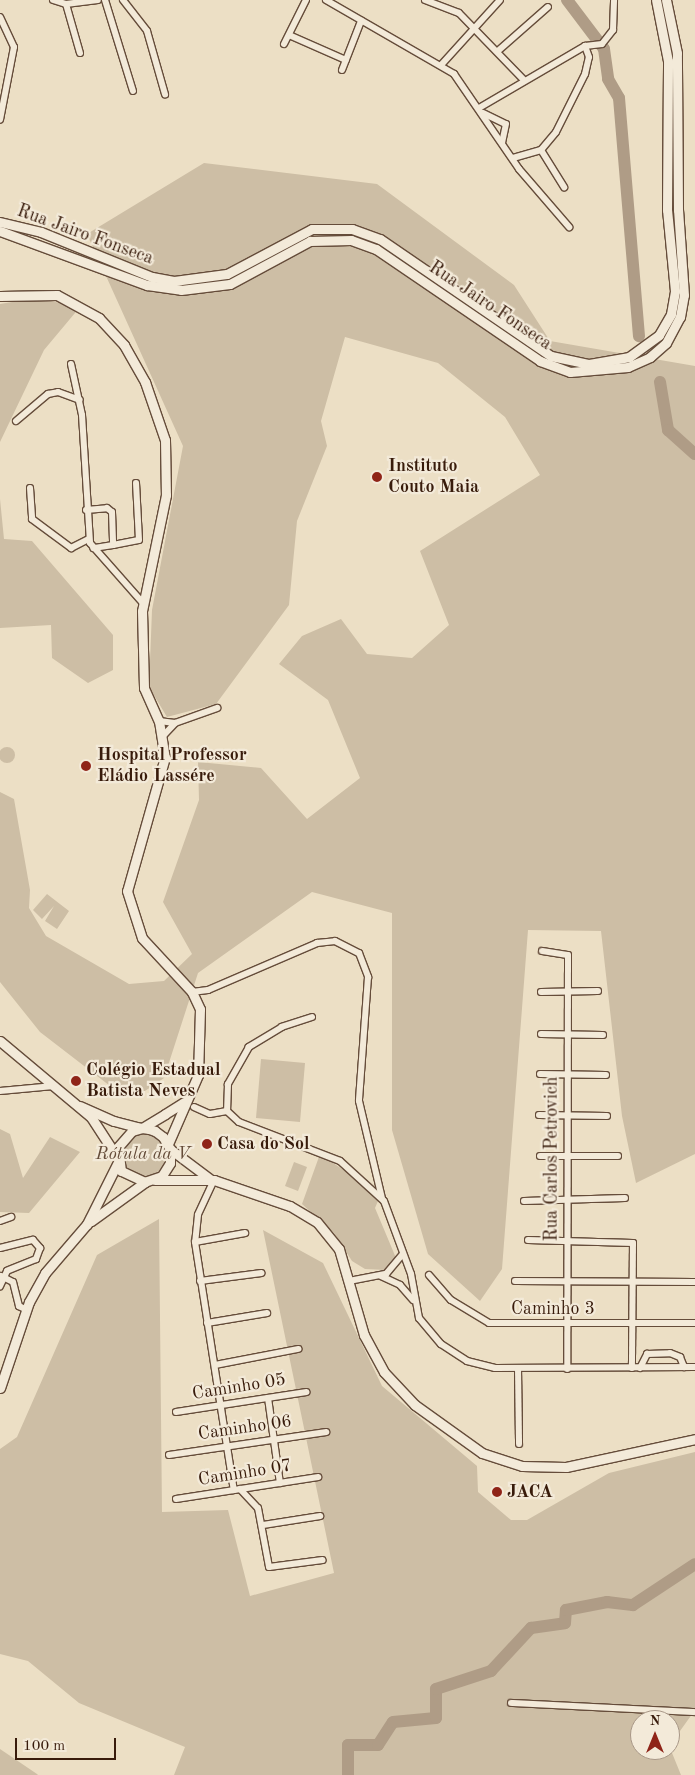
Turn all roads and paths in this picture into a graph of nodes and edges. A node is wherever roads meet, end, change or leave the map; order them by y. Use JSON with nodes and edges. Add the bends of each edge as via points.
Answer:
{"nodes":[{"id":1,"x":53,"y":0,"type":"edge"},
{"id":2,"x":98,"y":0,"type":"edge"},
{"id":3,"x":105,"y":0,"type":"edge"},
{"id":4,"x":123,"y":0,"type":"edge"},
{"id":5,"x":306,"y":0,"type":"edge"},
{"id":6,"x":326,"y":0,"type":"edge"},
{"id":7,"x":425,"y":0,"type":"edge"},
{"id":8,"x":500,"y":0,"type":"edge"},
{"id":9,"x":614,"y":0,"type":"edge"},
{"id":10,"x":656,"y":0,"type":"edge"},
{"id":11,"x":666,"y":0,"type":"edge"},
{"id":12,"x":442,"y":2,"type":"edge"},
{"id":13,"x":66,"y":4,"type":"junction"},
{"id":14,"x":548,"y":7,"type":"dead end"},
{"id":15,"x":0,"y":17,"type":"edge"},
{"id":16,"x":361,"y":21,"type":"junction"},
{"id":17,"x":476,"y":28,"type":"junction"},
{"id":18,"x":289,"y":35,"type":"junction"},
{"id":19,"x":284,"y":44,"type":"dead end"},
{"id":20,"x":586,"y":46,"type":"junction"},
{"id":21,"x":499,"y":50,"type":"junction"},
{"id":22,"x":80,"y":53,"type":"dead end"},
{"id":23,"x":346,"y":60,"type":"junction"},
{"id":24,"x":442,"y":64,"type":"junction"},
{"id":25,"x":342,"y":70,"type":"dead end"},
{"id":26,"x":523,"y":79,"type":"junction"},
{"id":27,"x":133,"y":91,"type":"dead end"},
{"id":28,"x":165,"y":94,"type":"dead end"},
{"id":29,"x":481,"y":110,"type":"junction"},
{"id":30,"x":0,"y":120,"type":"edge"},
{"id":31,"x":502,"y":143,"type":"junction"},
{"id":32,"x":541,"y":150,"type":"junction"},
{"id":33,"x":512,"y":158,"type":"junction"},
{"id":34,"x":564,"y":187,"type":"dead end"},
{"id":35,"x":0,"y":222,"type":"edge"},
{"id":36,"x":569,"y":227,"type":"dead end"},
{"id":37,"x":0,"y":231,"type":"edge"},
{"id":38,"x":0,"y":296,"type":"edge"},
{"id":39,"x":71,"y":364,"type":"dead end"},
{"id":40,"x":80,"y":400,"type":"junction"},
{"id":41,"x":16,"y":421,"type":"dead end"},
{"id":42,"x":136,"y":483,"type":"dead end"},
{"id":43,"x":30,"y":488,"type":"dead end"},
{"id":44,"x":86,"y":510,"type":"junction"},
{"id":45,"x":89,"y":539,"type":"junction"},
{"id":46,"x":113,"y":545,"type":"junction"},
{"id":47,"x":92,"y":548,"type":"junction"},
{"id":48,"x":142,"y":602,"type":"junction"},
{"id":49,"x":217,"y":708,"type":"dead end"},
{"id":50,"x":159,"y":721,"type":"junction"},
{"id":51,"x":175,"y":722,"type":"junction"},
{"id":52,"x":163,"y":736,"type":"junction"},
{"id":53,"x":542,"y":951,"type":"dead end"},
{"id":54,"x":567,"y":991,"type":"junction"},
{"id":55,"x":598,"y":991,"type":"dead end"},
{"id":56,"x":541,"y":992,"type":"dead end"},
{"id":57,"x":195,"y":996,"type":"junction"},
{"id":58,"x":312,"y":1017,"type":"dead end"},
{"id":59,"x":567,"y":1033,"type":"junction"},
{"id":60,"x":541,"y":1034,"type":"dead end"},
{"id":61,"x":603,"y":1034,"type":"dead end"},
{"id":62,"x":0,"y":1041,"type":"edge"},
{"id":63,"x":540,"y":1074,"type":"dead end"},
{"id":64,"x":567,"y":1074,"type":"junction"},
{"id":65,"x":606,"y":1075,"type":"dead end"},
{"id":66,"x":54,"y":1086,"type":"junction"},
{"id":67,"x":0,"y":1091,"type":"edge"},
{"id":68,"x":185,"y":1100,"type":"junction"},
{"id":69,"x":80,"y":1106,"type":"junction"},
{"id":70,"x":194,"y":1107,"type":"dead end"},
{"id":71,"x":227,"y":1111,"type":"junction"},
{"id":72,"x":539,"y":1115,"type":"dead end"},
{"id":73,"x":569,"y":1116,"type":"junction"},
{"id":74,"x":607,"y":1116,"type":"dead end"},
{"id":75,"x":142,"y":1128,"type":"junction"},
{"id":76,"x":169,"y":1146,"type":"junction"},
{"id":77,"x":540,"y":1156,"type":"dead end"},
{"id":78,"x":618,"y":1156,"type":"dead end"},
{"id":79,"x":568,"y":1157,"type":"junction"},
{"id":80,"x":117,"y":1160,"type":"junction"},
{"id":81,"x":212,"y":1179,"type":"junction"},
{"id":82,"x":155,"y":1180,"type":"junction"},
{"id":83,"x":145,"y":1182,"type":"junction"},
{"id":84,"x":625,"y":1198,"type":"dead end"},
{"id":85,"x":568,"y":1199,"type":"junction"},
{"id":86,"x":524,"y":1200,"type":"dead end"},
{"id":87,"x":384,"y":1201,"type":"junction"},
{"id":88,"x":11,"y":1217,"type":"dead end"},
{"id":89,"x":0,"y":1221,"type":"edge"},
{"id":90,"x":86,"y":1224,"type":"junction"},
{"id":91,"x":245,"y":1233,"type":"dead end"},
{"id":92,"x":528,"y":1240,"type":"dead end"},
{"id":93,"x":568,"y":1240,"type":"junction"},
{"id":94,"x":195,"y":1242,"type":"junction"},
{"id":95,"x":0,"y":1248,"type":"edge"},
{"id":96,"x":403,"y":1254,"type":"junction"},
{"id":97,"x":261,"y":1273,"type":"dead end"},
{"id":98,"x":2,"y":1275,"type":"edge"},
{"id":99,"x":429,"y":1275,"type":"dead end"},
{"id":100,"x":381,"y":1276,"type":"junction"},
{"id":101,"x":349,"y":1281,"type":"junction"},
{"id":102,"x":515,"y":1281,"type":"dead end"},
{"id":103,"x":568,"y":1281,"type":"junction"},
{"id":104,"x":200,"y":1282,"type":"junction"},
{"id":105,"x":633,"y":1282,"type":"junction"},
{"id":106,"x":695,"y":1282,"type":"edge"},
{"id":107,"x":0,"y":1286,"type":"edge"},
{"id":108,"x":413,"y":1300,"type":"junction"},
{"id":109,"x":27,"y":1310,"type":"junction"},
{"id":110,"x":267,"y":1313,"type":"dead end"},
{"id":111,"x":207,"y":1323,"type":"junction"},
{"id":112,"x":695,"y":1323,"type":"edge"},
{"id":113,"x":568,"y":1324,"type":"junction"},
{"id":114,"x":632,"y":1324,"type":"junction"},
{"id":115,"x":298,"y":1349,"type":"dead end"},
{"id":116,"x":215,"y":1365,"type":"junction"},
{"id":117,"x":632,"y":1368,"type":"junction"},
{"id":118,"x":640,"y":1368,"type":"junction"},
{"id":119,"x":684,"y":1368,"type":"junction"},
{"id":120,"x":695,"y":1368,"type":"edge"},
{"id":121,"x":518,"y":1369,"type":"junction"},
{"id":122,"x":567,"y":1369,"type":"junction"},
{"id":123,"x":0,"y":1388,"type":"edge"},
{"id":124,"x":306,"y":1392,"type":"dead end"},
{"id":125,"x":268,"y":1398,"type":"junction"},
{"id":126,"x":221,"y":1405,"type":"junction"},
{"id":127,"x":176,"y":1412,"type":"dead end"},
{"id":128,"x":326,"y":1432,"type":"dead end"},
{"id":129,"x":274,"y":1439,"type":"junction"},
{"id":130,"x":695,"y":1439,"type":"edge"},
{"id":131,"x":519,"y":1444,"type":"dead end"},
{"id":132,"x":227,"y":1446,"type":"junction"},
{"id":133,"x":168,"y":1455,"type":"dead end"},
{"id":134,"x":318,"y":1477,"type":"dead end"},
{"id":135,"x":280,"y":1483,"type":"junction"},
{"id":136,"x":237,"y":1490,"type":"junction"},
{"id":137,"x":176,"y":1499,"type":"dead end"},
{"id":138,"x":320,"y":1516,"type":"dead end"},
{"id":139,"x":262,"y":1525,"type":"junction"},
{"id":140,"x":323,"y":1560,"type":"dead end"},
{"id":141,"x":511,"y":1702,"type":"dead end"},
{"id":142,"x":695,"y":1712,"type":"edge"}],
"edges":[{"from":1,"to":13,"type":"street"},
{"from":2,"to":13,"type":"street"},
{"from":3,"to":27,"type":"street"},
{"from":4,"to":28,"type":"street","via":[[147,31]]},
{"from":5,"to":18,"type":"street"},
{"from":6,"to":16,"type":"street"},
{"from":7,"to":12,"type":"street"},
{"from":8,"to":17,"type":"street"},
{"from":9,"to":20,"type":"street","via":[[614,26],[608,39]]},
{"from":10,"to":35,"type":"main road","name":"Rua Jairo Fonseca","via":[[668,62],[667,210],[675,291],[671,314],[658,335],[629,357],[589,364],[551,356],[380,239],[352,229],[305,231],[235,272],[190,281],[152,277],[41,232]]},
{"from":11,"to":37,"type":"main road","name":"Rua Jairo Fonseca","via":[[678,53],[678,210],[684,295],[680,317],[666,343],[650,357],[628,368],[588,373],[550,366],[376,249],[352,240],[310,242],[230,284],[174,290],[138,282]]},
{"from":12,"to":17,"type":"street"},
{"from":13,"to":22,"type":"street"},
{"from":14,"to":21,"type":"street"},
{"from":15,"to":30,"type":"street","via":[[14,48]]},
{"from":16,"to":23,"type":"street"},
{"from":16,"to":24,"type":"street"},
{"from":17,"to":21,"type":"street"},
{"from":17,"to":24,"type":"street"},
{"from":18,"to":19,"type":"street"},
{"from":18,"to":23,"type":"street"},
{"from":20,"to":26,"type":"street"},
{"from":20,"to":32,"type":"street","via":[[589,57],[585,74],[556,132]]},
{"from":21,"to":26,"type":"street"},
{"from":23,"to":25,"type":"street"},
{"from":24,"to":29,"type":"street"},
{"from":26,"to":29,"type":"street"},
{"from":29,"to":31,"type":"street"},
{"from":29,"to":31,"type":"street","via":[[506,124]]},
{"from":31,"to":33,"type":"street"},
{"from":32,"to":33,"type":"street"},
{"from":32,"to":34,"type":"street"},
{"from":33,"to":36,"type":"street"},
{"from":38,"to":48,"type":"main road","via":[[52,294],[83,306],[112,330],[148,388],[165,440],[168,480]]},
{"from":39,"to":40,"type":"street"},
{"from":40,"to":41,"type":"street","via":[[58,392],[48,394]]},
{"from":40,"to":44,"type":"street"},
{"from":42,"to":46,"type":"street","via":[[139,540]]},
{"from":43,"to":45,"type":"street","via":[[32,519],[71,548]]},
{"from":44,"to":45,"type":"street"},
{"from":44,"to":46,"type":"street","via":[[111,510]]},
{"from":45,"to":47,"type":"street"},
{"from":46,"to":47,"type":"street"},
{"from":47,"to":48,"type":"street"},
{"from":48,"to":50,"type":"main road","via":[[144,688]]},
{"from":49,"to":51,"type":"street"},
{"from":50,"to":51,"type":"street"},
{"from":50,"to":52,"type":"main road"},
{"from":51,"to":52,"type":"street"},
{"from":52,"to":57,"type":"main road","via":[[160,778],[128,876],[127,900],[142,938]]},
{"from":53,"to":54,"type":"street","name":"Rua Carlos Petrovich","via":[[565,952]]},
{"from":54,"to":55,"type":"street"},
{"from":54,"to":56,"type":"street"},
{"from":54,"to":59,"type":"street","name":"Rua Carlos Petrovich"},
{"from":57,"to":68,"type":"main road","via":[[199,1064]]},
{"from":57,"to":87,"type":"street","via":[[317,943],[344,943],[359,953],[368,977],[359,1101]]},
{"from":58,"to":71,"type":"street","via":[[282,1027],[249,1047],[228,1084]]},
{"from":59,"to":60,"type":"street"},
{"from":59,"to":61,"type":"street"},
{"from":59,"to":64,"type":"street","name":"Rua Carlos Petrovich"},
{"from":62,"to":66,"type":"main road"},
{"from":63,"to":64,"type":"street"},
{"from":64,"to":65,"type":"street"},
{"from":64,"to":73,"type":"street","name":"Rua Carlos Petrovich"},
{"from":66,"to":67,"type":"street"},
{"from":66,"to":69,"type":"main road"},
{"from":68,"to":75,"type":"main road"},
{"from":68,"to":76,"type":"main road"},
{"from":69,"to":75,"type":"main road"},
{"from":69,"to":80,"type":"main road","via":[[101,1128]]},
{"from":70,"to":71,"type":"street","via":[[210,1114]]},
{"from":71,"to":87,"type":"street","via":[[239,1122],[340,1161]]},
{"from":72,"to":73,"type":"street"},
{"from":73,"to":74,"type":"street"},
{"from":73,"to":79,"type":"street","name":"Rua Carlos Petrovich"},
{"from":75,"to":76,"type":"main road","via":[[155,1131]]},
{"from":75,"to":80,"type":"main road","via":[[123,1138]]},
{"from":76,"to":81,"type":"main road"},
{"from":76,"to":82,"type":"main road","via":[[166,1170]]},
{"from":77,"to":79,"type":"street"},
{"from":78,"to":79,"type":"street"},
{"from":79,"to":85,"type":"street","name":"Rua Carlos Petrovich"},
{"from":80,"to":83,"type":"main road","via":[[128,1177]]},
{"from":80,"to":90,"type":"main road"},
{"from":81,"to":82,"type":"main road"},
{"from":81,"to":94,"type":"street","via":[[198,1215]]},
{"from":81,"to":101,"type":"main road","via":[[309,1216],[335,1242]]},
{"from":82,"to":83,"type":"main road"},
{"from":83,"to":90,"type":"main road"},
{"from":84,"to":85,"type":"street"},
{"from":85,"to":86,"type":"street"},
{"from":85,"to":93,"type":"street","name":"Rua Carlos Petrovich"},
{"from":87,"to":96,"type":"street"},
{"from":88,"to":89,"type":"street"},
{"from":90,"to":109,"type":"main road","via":[[46,1273]]},
{"from":91,"to":94,"type":"street"},
{"from":92,"to":93,"type":"street"},
{"from":93,"to":103,"type":"street","name":"Rua Carlos Petrovich"},
{"from":93,"to":105,"type":"street","via":[[628,1240],[633,1250]]},
{"from":94,"to":104,"type":"street"},
{"from":95,"to":98,"type":"street","via":[[33,1240],[40,1248],[36,1259],[16,1264]]},
{"from":96,"to":100,"type":"street","via":[[396,1267]]},
{"from":96,"to":108,"type":"street","via":[[413,1281]]},
{"from":97,"to":104,"type":"street"},
{"from":98,"to":107,"type":"street"},
{"from":98,"to":109,"type":"street","via":[[17,1292],[19,1306]]},
{"from":99,"to":113,"type":"street","name":"Caminho 3","via":[[451,1300],[480,1320]]},
{"from":100,"to":101,"type":"street"},
{"from":100,"to":108,"type":"street","via":[[400,1285]]},
{"from":101,"to":130,"type":"main road","via":[[364,1335],[389,1378],[448,1430],[496,1459],[522,1466],[566,1466]]},
{"from":102,"to":103,"type":"street"},
{"from":103,"to":105,"type":"street"},
{"from":103,"to":113,"type":"street","name":"Rua Carlos Petrovich"},
{"from":104,"to":111,"type":"street"},
{"from":105,"to":106,"type":"street"},
{"from":105,"to":114,"type":"street"},
{"from":108,"to":121,"type":"street","via":[[424,1327],[455,1355],[485,1366]]},
{"from":109,"to":123,"type":"main road"},
{"from":110,"to":111,"type":"street"},
{"from":111,"to":116,"type":"street"},
{"from":112,"to":114,"type":"street","name":"Caminho 3"},
{"from":113,"to":114,"type":"street","name":"Caminho 3"},
{"from":113,"to":122,"type":"street","name":"Rua Carlos Petrovich"},
{"from":114,"to":117,"type":"street"},
{"from":115,"to":116,"type":"street"},
{"from":116,"to":126,"type":"street"},
{"from":117,"to":118,"type":"street"},
{"from":117,"to":122,"type":"street"},
{"from":118,"to":119,"type":"street"},
{"from":118,"to":119,"type":"street","via":[[644,1356],[661,1353],[677,1355]]},
{"from":119,"to":120,"type":"street"},
{"from":121,"to":122,"type":"street"},
{"from":121,"to":131,"type":"street"},
{"from":124,"to":125,"type":"street","name":"Caminho 05"},
{"from":125,"to":126,"type":"street","name":"Caminho 05"},
{"from":125,"to":129,"type":"street"},
{"from":126,"to":127,"type":"street","name":"Caminho 05"},
{"from":126,"to":132,"type":"street"},
{"from":128,"to":129,"type":"street","name":"Caminho 06"},
{"from":129,"to":132,"type":"street","name":"Caminho 06"},
{"from":129,"to":135,"type":"street"},
{"from":132,"to":133,"type":"street","name":"Caminho 06"},
{"from":132,"to":136,"type":"street"},
{"from":134,"to":135,"type":"street","name":"Caminho 07"},
{"from":135,"to":136,"type":"street","name":"Caminho 07"},
{"from":136,"to":137,"type":"street","name":"Caminho 07"},
{"from":136,"to":139,"type":"street","via":[[255,1501]]},
{"from":138,"to":139,"type":"street"},
{"from":139,"to":140,"type":"street","via":[[269,1566]]},
{"from":141,"to":142,"type":"street"}]}
